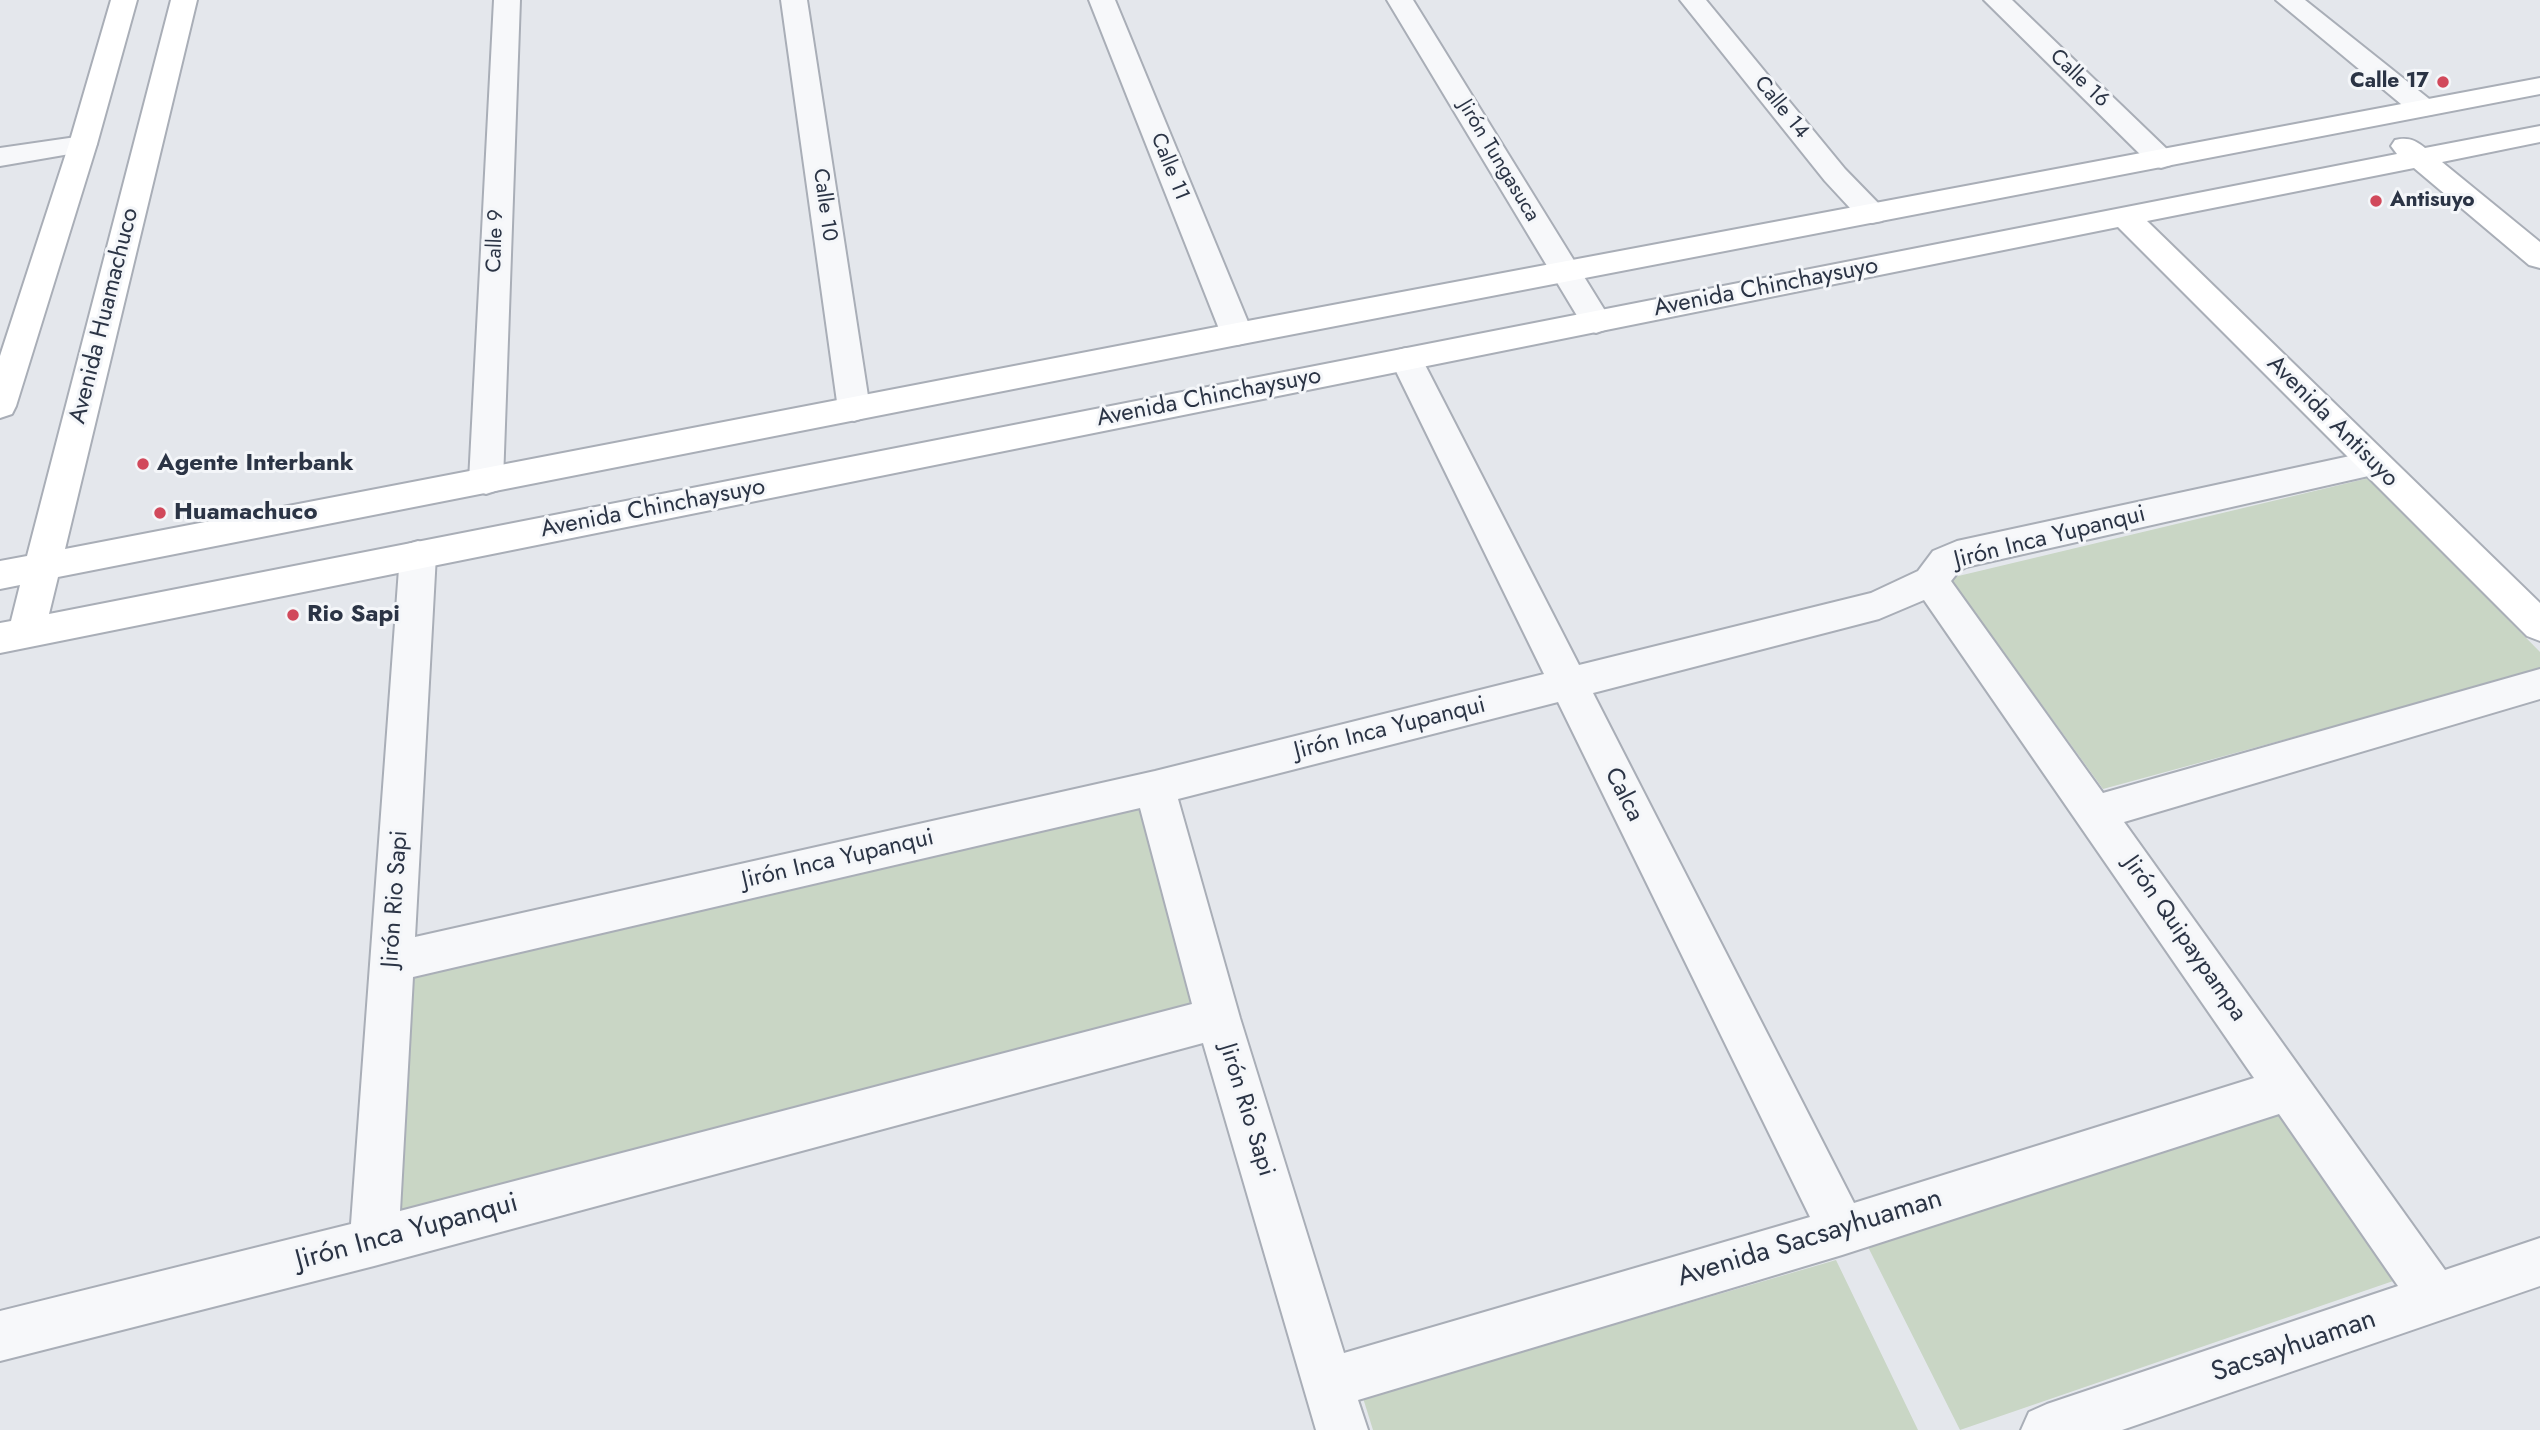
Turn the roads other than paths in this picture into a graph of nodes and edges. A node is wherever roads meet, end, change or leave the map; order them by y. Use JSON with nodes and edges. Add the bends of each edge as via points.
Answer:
{"nodes":[{"id":1,"x":124,"y":0,"type":"edge"},
{"id":2,"x":184,"y":0,"type":"edge"},
{"id":3,"x":506,"y":0,"type":"edge"},
{"id":4,"x":794,"y":0,"type":"edge"},
{"id":5,"x":1102,"y":0,"type":"edge"},
{"id":6,"x":1400,"y":0,"type":"edge"},
{"id":7,"x":1693,"y":0,"type":"edge"},
{"id":8,"x":1997,"y":0,"type":"edge"},
{"id":9,"x":2289,"y":0,"type":"edge"},
{"id":10,"x":2540,"y":86,"type":"edge"},
{"id":11,"x":2423,"y":108,"type":"junction"},
{"id":12,"x":2372,"y":118,"type":"junction"},
{"id":13,"x":2540,"y":134,"type":"edge"},
{"id":14,"x":83,"y":144,"type":"junction"},
{"id":15,"x":0,"y":157,"type":"edge"},
{"id":16,"x":2419,"y":158,"type":"junction"},
{"id":17,"x":2161,"y":159,"type":"junction"},
{"id":18,"x":1872,"y":214,"type":"junction"},
{"id":19,"x":2125,"y":217,"type":"junction"},
{"id":20,"x":2540,"y":258,"type":"edge"},
{"id":21,"x":1567,"y":273,"type":"junction"},
{"id":22,"x":1596,"y":321,"type":"junction"},
{"id":23,"x":1237,"y":334,"type":"junction"},
{"id":24,"x":1406,"y":359,"type":"junction"},
{"id":25,"x":0,"y":406,"type":"edge"},
{"id":26,"x":854,"y":409,"type":"junction"},
{"id":27,"x":2373,"y":463,"type":"junction"},
{"id":28,"x":486,"y":481,"type":"junction"},
{"id":29,"x":418,"y":555,"type":"junction"},
{"id":30,"x":43,"y":567,"type":"junction"},
{"id":31,"x":0,"y":575,"type":"edge"},
{"id":32,"x":1931,"y":581,"type":"junction"},
{"id":33,"x":2540,"y":626,"type":"edge"},
{"id":34,"x":13,"y":635,"type":"edge"},
{"id":35,"x":2540,"y":684,"type":"edge"},
{"id":36,"x":1568,"y":685,"type":"junction"},
{"id":37,"x":1155,"y":788,"type":"junction"},
{"id":38,"x":2096,"y":813,"type":"junction"},
{"id":39,"x":391,"y":962,"type":"junction"},
{"id":40,"x":1218,"y":1018,"type":"junction"},
{"id":41,"x":2289,"y":1089,"type":"junction"},
{"id":42,"x":1842,"y":1231,"type":"junction"},
{"id":43,"x":374,"y":1242,"type":"junction"},
{"id":44,"x":2540,"y":1262,"type":"edge"},
{"id":45,"x":2436,"y":1298,"type":"junction"},
{"id":46,"x":0,"y":1336,"type":"edge"},
{"id":47,"x":1329,"y":1383,"type":"junction"},
{"id":48,"x":1342,"y":1430,"type":"edge"},
{"id":49,"x":2047,"y":1430,"type":"edge"}],
"edges":[{"from":1,"to":14,"type":"main road"},
{"from":2,"to":30,"type":"main road","name":"Avenida Huamachuco"},
{"from":3,"to":28,"type":"street","name":"Calle 9"},
{"from":4,"to":26,"type":"street","name":"Calle 10"},
{"from":5,"to":23,"type":"street","name":"Calle 11"},
{"from":6,"to":21,"type":"street","name":"Jirón Tungasuca"},
{"from":7,"to":18,"type":"street","name":"Calle 14"},
{"from":8,"to":17,"type":"street","name":"Calle 16"},
{"from":9,"to":11,"type":"street"},
{"from":10,"to":11,"type":"main road"},
{"from":11,"to":12,"type":"main road"},
{"from":12,"to":16,"type":"main road"},
{"from":12,"to":17,"type":"main road"},
{"from":13,"to":16,"type":"main road"},
{"from":14,"to":15,"type":"street"},
{"from":14,"to":25,"type":"main road"},
{"from":16,"to":19,"type":"main road","name":"Avenida Chinchaysuyo"},
{"from":16,"to":20,"type":"main road"},
{"from":17,"to":18,"type":"main road"},
{"from":18,"to":21,"type":"main road"},
{"from":19,"to":22,"type":"main road","name":"Avenida Chinchaysuyo"},
{"from":19,"to":27,"type":"main road","name":"Avenida Antisuyo"},
{"from":21,"to":22,"type":"street","name":"Jirón Tungasuca"},
{"from":21,"to":23,"type":"main road"},
{"from":22,"to":24,"type":"main road","name":"Avenida Chinchaysuyo"},
{"from":23,"to":26,"type":"main road"},
{"from":24,"to":29,"type":"main road","name":"Avenida Chinchaysuyo"},
{"from":24,"to":36,"type":"street","name":"Calca"},
{"from":26,"to":28,"type":"main road"},
{"from":27,"to":32,"type":"street","name":"Jirón Inca Yupanqui","via":[[1957,555],[1946,561]]},
{"from":27,"to":33,"type":"main road","name":"Avenida Antisuyo"},
{"from":28,"to":30,"type":"main road"},
{"from":29,"to":34,"type":"main road","name":"Avenida Chinchaysuyo"},
{"from":29,"to":39,"type":"street","name":"Jirón Rio Sapi"},
{"from":30,"to":31,"type":"main road"},
{"from":30,"to":34,"type":"main road","name":"Avenida Huamachuco"},
{"from":32,"to":36,"type":"street","name":"Jirón Inca Yupanqui","via":[[1879,605]]},
{"from":32,"to":38,"type":"street","name":"Jirón Quipaypampa"},
{"from":35,"to":38,"type":"street"},
{"from":36,"to":37,"type":"street","name":"Jirón Inca Yupanqui"},
{"from":36,"to":42,"type":"street","name":"Calca"},
{"from":37,"to":39,"type":"street","name":"Jirón Inca Yupanqui"},
{"from":37,"to":40,"type":"street","name":"Jirón Rio Sapi"},
{"from":38,"to":41,"type":"street","name":"Jirón Quipaypampa"},
{"from":39,"to":43,"type":"street","name":"Jirón Rio Sapi"},
{"from":40,"to":43,"type":"street","name":"Jirón Inca Yupanqui"},
{"from":40,"to":47,"type":"street","name":"Jirón Rio Sapi"},
{"from":41,"to":42,"type":"street","name":"Avenida Sacsayhuaman"},
{"from":41,"to":45,"type":"street","name":"Jirón Quipaypampa"},
{"from":42,"to":47,"type":"street","name":"Avenida Sacsayhuaman"},
{"from":43,"to":46,"type":"street","name":"Jirón Inca Yupanqui"},
{"from":44,"to":45,"type":"street","name":"Sacsayhuaman"},
{"from":45,"to":49,"type":"street","name":"Sacsayhuaman"},
{"from":47,"to":48,"type":"street","name":"Jirón Rio Sapi"}]}
